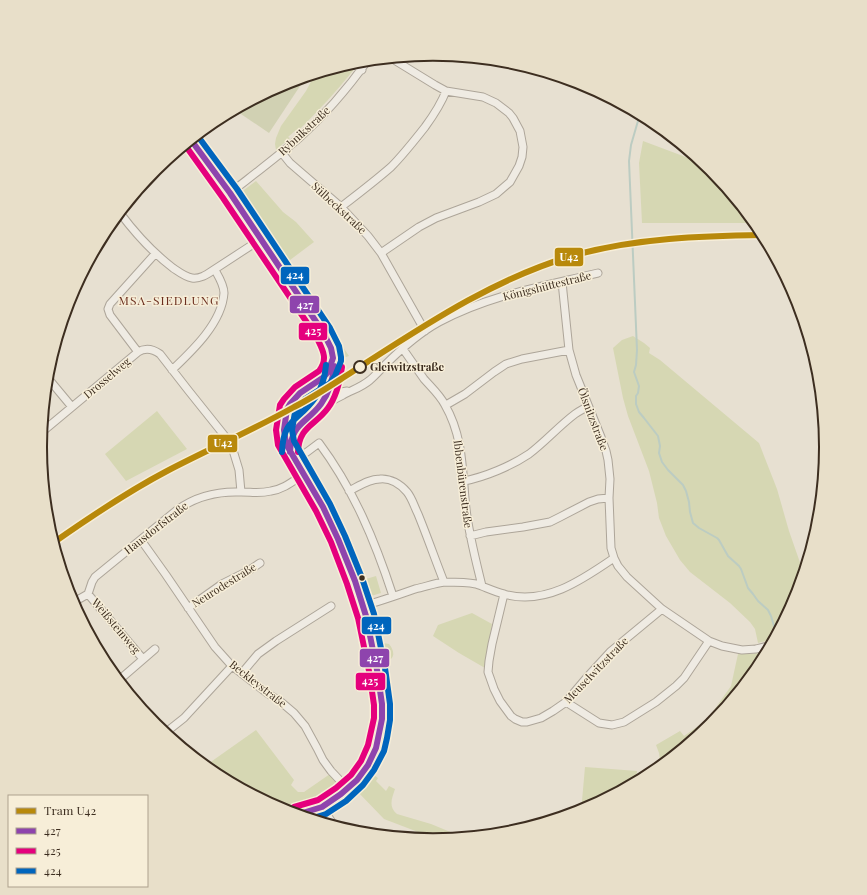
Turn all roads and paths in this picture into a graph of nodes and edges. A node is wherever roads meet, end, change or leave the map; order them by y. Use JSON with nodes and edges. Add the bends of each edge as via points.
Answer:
{"nodes":[{"id":1,"x":399,"y":63,"type":"edge"},
{"id":2,"x":364,"y":67,"type":"edge"},
{"id":3,"x":359,"y":68,"type":"edge"},
{"id":4,"x":362,"y":70,"type":"junction"},
{"id":5,"x":446,"y":91,"type":"junction"},
{"id":6,"x":194,"y":144,"type":"edge"},
{"id":7,"x":282,"y":153,"type":"junction"},
{"id":8,"x":230,"y":193,"type":"junction"},
{"id":9,"x":341,"y":207,"type":"junction"},
{"id":10,"x":123,"y":217,"type":"edge"},
{"id":11,"x":261,"y":239,"type":"junction"},
{"id":12,"x":381,"y":253,"type":"junction"},
{"id":13,"x":155,"y":254,"type":"junction"},
{"id":14,"x":215,"y":270,"type":"junction"},
{"id":15,"x":598,"y":273,"type":"dead end"},
{"id":16,"x":562,"y":282,"type":"junction"},
{"id":17,"x":425,"y":331,"type":"junction"},
{"id":18,"x":403,"y":349,"type":"junction"},
{"id":19,"x":569,"y":350,"type":"junction"},
{"id":20,"x":138,"y":352,"type":"junction"},
{"id":21,"x":333,"y":358,"type":"junction"},
{"id":22,"x":172,"y":370,"type":"junction"},
{"id":23,"x":52,"y":383,"type":"edge"},
{"id":24,"x":315,"y":383,"type":"junction"},
{"id":25,"x":329,"y":388,"type":"junction"},
{"id":26,"x":352,"y":391,"type":"junction"},
{"id":27,"x":446,"y":405,"type":"junction"},
{"id":28,"x":588,"y":406,"type":"junction"},
{"id":29,"x":72,"y":407,"type":"junction"},
{"id":30,"x":314,"y":412,"type":"junction"},
{"id":31,"x":285,"y":419,"type":"junction"},
{"id":32,"x":301,"y":423,"type":"junction"},
{"id":33,"x":48,"y":427,"type":"edge"},
{"id":34,"x":290,"y":451,"type":"junction"},
{"id":35,"x":294,"y":460,"type":"junction"},
{"id":36,"x":304,"y":474,"type":"junction"},
{"id":37,"x":464,"y":481,"type":"junction"},
{"id":38,"x":241,"y":492,"type":"junction"},
{"id":39,"x":349,"y":492,"type":"junction"},
{"id":40,"x":610,"y":498,"type":"junction"},
{"id":41,"x":470,"y":536,"type":"junction"},
{"id":42,"x":140,"y":540,"type":"junction"},
{"id":43,"x":614,"y":558,"type":"junction"},
{"id":44,"x":260,"y":563,"type":"dead end"},
{"id":45,"x":444,"y":582,"type":"junction"},
{"id":46,"x":482,"y":586,"type":"junction"},
{"id":47,"x":88,"y":594,"type":"junction"},
{"id":48,"x":504,"y":594,"type":"junction"},
{"id":49,"x":393,"y":596,"type":"junction"},
{"id":50,"x":78,"y":600,"type":"edge"},
{"id":51,"x":331,"y":606,"type":"dead end"},
{"id":52,"x":363,"y":606,"type":"junction"},
{"id":53,"x":188,"y":608,"type":"junction"},
{"id":54,"x":662,"y":609,"type":"junction"},
{"id":55,"x":709,"y":641,"type":"junction"},
{"id":56,"x":764,"y":647,"type":"edge"},
{"id":57,"x":155,"y":649,"type":"dead end"},
{"id":58,"x":143,"y":659,"type":"junction"},
{"id":59,"x":232,"y":666,"type":"junction"},
{"id":60,"x":242,"y":673,"type":"junction"},
{"id":61,"x":123,"y":677,"type":"edge"},
{"id":62,"x":566,"y":702,"type":"junction"},
{"id":63,"x":169,"y":729,"type":"edge"},
{"id":64,"x":348,"y":789,"type":"junction"},
{"id":65,"x":322,"y":807,"type":"junction"},
{"id":66,"x":306,"y":812,"type":"edge"},
{"id":67,"x":331,"y":820,"type":"edge"}],
"edges":[{"from":1,"to":5,"type":"street"},
{"from":2,"to":4,"type":"street","name":"Rybnikstraße"},
{"from":3,"to":4,"type":"street"},
{"from":4,"to":7,"type":"street","name":"Rybnikstraße","via":[[319,119]]},
{"from":5,"to":9,"type":"street","via":[[439,107],[402,154],[377,179]]},
{"from":5,"to":12,"type":"street","via":[[483,97],[509,113],[520,131],[522,140],[519,166],[510,182],[496,194],[436,218]]},
{"from":6,"to":8,"type":"street"},
{"from":7,"to":8,"type":"street","name":"Rybnikstraße"},
{"from":7,"to":9,"type":"street","name":"Sülbeckstraße"},
{"from":8,"to":11,"type":"street"},
{"from":9,"to":12,"type":"street","name":"Sülbeckstraße"},
{"from":10,"to":13,"type":"street"},
{"from":11,"to":14,"type":"street"},
{"from":11,"to":21,"type":"street","via":[[326,337]]},
{"from":12,"to":17,"type":"street","name":"Sülbeckstraße"},
{"from":13,"to":14,"type":"street","via":[[192,278],[204,276]]},
{"from":13,"to":20,"type":"street","via":[[108,309]]},
{"from":14,"to":22,"type":"street","via":[[224,293],[218,314],[205,335]]},
{"from":15,"to":16,"type":"street","name":"Königshüttestraße"},
{"from":16,"to":17,"type":"street","name":"Königshüttestraße","via":[[497,298],[459,312]]},
{"from":16,"to":19,"type":"street","name":"Ölsnitzstraße"},
{"from":17,"to":18,"type":"street","name":"Königshüttestraße"},
{"from":18,"to":26,"type":"street","name":"Königshüttestraße","via":[[370,381]]},
{"from":18,"to":27,"type":"street","name":"Ibbenbürenstraße"},
{"from":19,"to":27,"type":"street","via":[[506,364]]},
{"from":19,"to":28,"type":"street","name":"Ölsnitzstraße"},
{"from":20,"to":22,"type":"street","name":"Drosselweg","via":[[146,348],[155,350]]},
{"from":20,"to":29,"type":"street","name":"Drosselweg"},
{"from":21,"to":24,"type":"street","via":[[328,372]]},
{"from":21,"to":25,"type":"street","via":[[334,366]]},
{"from":22,"to":38,"type":"street","name":"Drosselweg","via":[[232,447],[239,470]]},
{"from":23,"to":29,"type":"street"},
{"from":24,"to":25,"type":"street"},
{"from":24,"to":31,"type":"street","via":[[295,398],[287,409]]},
{"from":25,"to":26,"type":"street","via":[[341,392]]},
{"from":25,"to":30,"type":"street","via":[[327,395]]},
{"from":26,"to":30,"type":"street","name":"Königshüttestraße"},
{"from":27,"to":37,"type":"street","name":"Ibbenbürenstraße","via":[[460,444]]},
{"from":28,"to":37,"type":"street","via":[[523,458],[498,470]]},
{"from":28,"to":40,"type":"street","name":"Ölsnitzstraße","via":[[606,451],[610,474]]},
{"from":29,"to":33,"type":"street","name":"Drosselweg"},
{"from":30,"to":32,"type":"street"},
{"from":31,"to":32,"type":"street","via":[[296,424]]},
{"from":31,"to":34,"type":"street","via":[[286,444]]},
{"from":32,"to":34,"type":"street","via":[[292,434]]},
{"from":34,"to":35,"type":"street"},
{"from":35,"to":36,"type":"street"},
{"from":35,"to":39,"type":"street","via":[[318,443],[337,468]]},
{"from":36,"to":38,"type":"street","name":"Hausdorfstraße","via":[[272,491],[258,494]]},
{"from":36,"to":52,"type":"street","via":[[338,539]]},
{"from":37,"to":41,"type":"street","name":"Ibbenbürenstraße"},
{"from":38,"to":42,"type":"street","name":"Hausdorfstraße","via":[[217,493],[190,501]]},
{"from":39,"to":45,"type":"street","via":[[381,478],[402,487],[411,498]]},
{"from":39,"to":49,"type":"street","via":[[375,545]]},
{"from":40,"to":41,"type":"street","via":[[589,502],[550,522]]},
{"from":40,"to":43,"type":"street","name":"Ölsnitzstraße","via":[[611,548]]},
{"from":41,"to":46,"type":"street","name":"Ibbenbürenstraße"},
{"from":42,"to":47,"type":"street","name":"Hausdorfstraße","via":[[95,577]]},
{"from":42,"to":53,"type":"street","name":"Beckleystraße"},
{"from":43,"to":48,"type":"street","via":[[590,575],[551,593],[526,597]]},
{"from":43,"to":54,"type":"street","via":[[627,576]]},
{"from":44,"to":53,"type":"street","name":"Neurodestraße","via":[[222,584]]},
{"from":45,"to":46,"type":"street"},
{"from":45,"to":49,"type":"street"},
{"from":46,"to":48,"type":"street"},
{"from":47,"to":50,"type":"street"},
{"from":47,"to":58,"type":"street","name":"Weißsteinweg"},
{"from":48,"to":62,"type":"street","name":"Meuselwitzstraße","via":[[488,672],[500,701],[514,719],[522,722],[541,718]]},
{"from":49,"to":52,"type":"street"},
{"from":51,"to":60,"type":"street","via":[[258,654]]},
{"from":52,"to":64,"type":"street","via":[[377,670],[382,718],[372,756]]},
{"from":53,"to":59,"type":"street","name":"Beckleystraße","via":[[215,647]]},
{"from":54,"to":55,"type":"street"},
{"from":54,"to":62,"type":"street","name":"Meuselwitzstraße","via":[[610,652]]},
{"from":55,"to":56,"type":"street","via":[[738,650]]},
{"from":55,"to":62,"type":"street","via":[[684,678],[672,690],[624,722],[612,725],[599,723]]},
{"from":57,"to":58,"type":"street","name":"Weißsteinweg"},
{"from":58,"to":61,"type":"street","name":"Weißsteinweg"},
{"from":59,"to":60,"type":"street","name":"Beckleystraße"},
{"from":59,"to":63,"type":"street","via":[[184,718]]},
{"from":60,"to":64,"type":"street","name":"Beckleystraße","via":[[294,713],[305,726],[331,772]]},
{"from":64,"to":65,"type":"street"},
{"from":65,"to":66,"type":"street"},
{"from":65,"to":67,"type":"street"}]}
